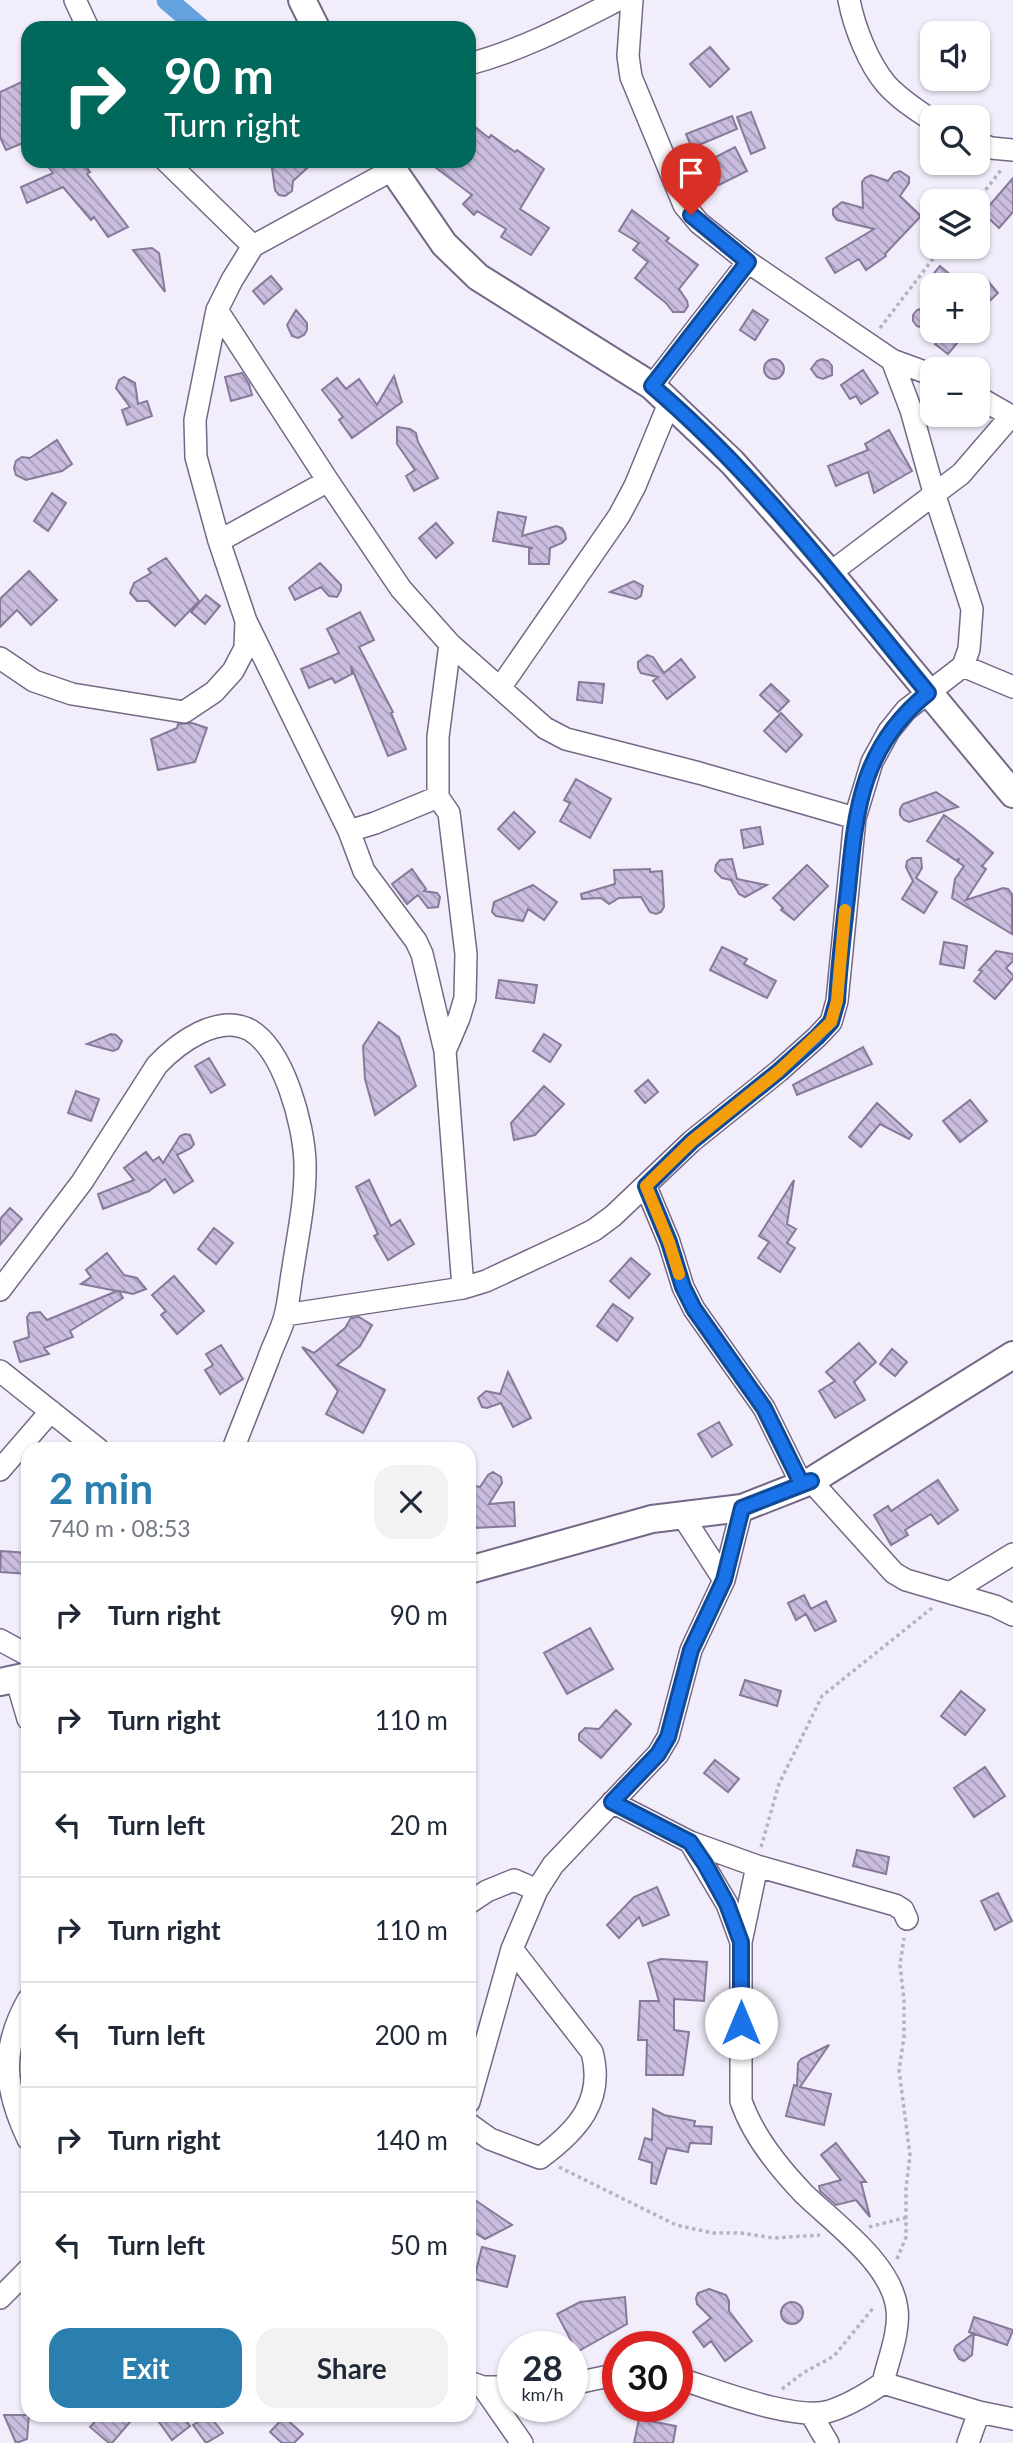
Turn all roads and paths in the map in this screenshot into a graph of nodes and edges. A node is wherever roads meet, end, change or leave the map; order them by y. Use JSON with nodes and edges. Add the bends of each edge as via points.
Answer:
{"nodes":[{"id":1,"x":75,"y":0,"type":"edge"},
{"id":2,"x":302,"y":0,"type":"edge"},
{"id":3,"x":618,"y":0,"type":"edge"},
{"id":4,"x":632,"y":0,"type":"edge"},
{"id":5,"x":849,"y":0,"type":"edge"},
{"id":6,"x":85,"y":21,"type":"edge"},
{"id":7,"x":312,"y":21,"type":"edge"},
{"id":8,"x":476,"y":62,"type":"edge"},
{"id":9,"x":920,"y":112,"type":"edge"},
{"id":10,"x":990,"y":148,"type":"edge"},
{"id":11,"x":1009,"y":157,"type":"edge"},
{"id":12,"x":173,"y":168,"type":"edge"},
{"id":13,"x":386,"y":168,"type":"edge"},
{"id":14,"x":390,"y":168,"type":"edge"},
{"id":15,"x":986,"y":189,"type":"edge"},
{"id":16,"x":253,"y":246,"type":"junction"},
{"id":17,"x":933,"y":259,"type":"edge"},
{"id":18,"x":748,"y":262,"type":"junction"},
{"id":19,"x":217,"y":310,"type":"junction"},
{"id":20,"x":868,"y":343,"type":"junction"},
{"id":21,"x":891,"y":360,"type":"junction"},
{"id":22,"x":920,"y":370,"type":"edge"},
{"id":23,"x":661,"y":393,"type":"junction"},
{"id":24,"x":990,"y":404,"type":"edge"},
{"id":25,"x":1012,"y":416,"type":"edge"},
{"id":26,"x":328,"y":481,"type":"junction"},
{"id":27,"x":935,"y":496,"type":"junction"},
{"id":28,"x":219,"y":541,"type":"junction"},
{"id":29,"x":830,"y":573,"type":"junction"},
{"id":30,"x":246,"y":621,"type":"junction"},
{"id":31,"x":450,"y":644,"type":"junction"},
{"id":32,"x":0,"y":658,"type":"edge"},
{"id":33,"x":963,"y":666,"type":"junction"},
{"id":34,"x":1013,"y":687,"type":"edge"},
{"id":35,"x":500,"y":688,"type":"junction"},
{"id":36,"x":928,"y":693,"type":"junction"},
{"id":37,"x":1013,"y":794,"type":"edge"},
{"id":38,"x":438,"y":797,"type":"junction"},
{"id":39,"x":855,"y":818,"type":"junction"},
{"id":40,"x":349,"y":831,"type":"junction"},
{"id":41,"x":445,"y":1051,"type":"junction"},
{"id":42,"x":646,"y":1186,"type":"junction"},
{"id":43,"x":463,"y":1288,"type":"junction"},
{"id":44,"x":0,"y":1290,"type":"edge"},
{"id":45,"x":285,"y":1315,"type":"junction"},
{"id":46,"x":1013,"y":1355,"type":"edge"},
{"id":47,"x":0,"y":1371,"type":"edge"},
{"id":48,"x":51,"y":1411,"type":"junction"},
{"id":49,"x":25,"y":1442,"type":"edge"},
{"id":50,"x":89,"y":1442,"type":"edge"},
{"id":51,"x":236,"y":1442,"type":"edge"},
{"id":52,"x":21,"y":1446,"type":"edge"},
{"id":53,"x":0,"y":1471,"type":"edge"},
{"id":54,"x":811,"y":1481,"type":"junction"},
{"id":55,"x":742,"y":1508,"type":"junction"},
{"id":56,"x":682,"y":1515,"type":"junction"},
{"id":57,"x":1013,"y":1554,"type":"edge"},
{"id":58,"x":476,"y":1568,"type":"edge"},
{"id":59,"x":724,"y":1580,"type":"junction"},
{"id":60,"x":950,"y":1593,"type":"junction"},
{"id":61,"x":1013,"y":1615,"type":"edge"},
{"id":62,"x":0,"y":1640,"type":"edge"},
{"id":63,"x":18,"y":1673,"type":"edge"},
{"id":64,"x":612,"y":1802,"type":"junction"},
{"id":65,"x":690,"y":1842,"type":"junction"},
{"id":66,"x":757,"y":1866,"type":"junction"},
{"id":67,"x":537,"y":1890,"type":"junction"},
{"id":68,"x":476,"y":1898,"type":"edge"},
{"id":69,"x":907,"y":1919,"type":"joint"},
{"id":70,"x":741,"y":1942,"type":"junction"},
{"id":71,"x":512,"y":1949,"type":"junction"},
{"id":72,"x":21,"y":2011,"type":"edge"},
{"id":73,"x":476,"y":2077,"type":"edge"},
{"id":74,"x":21,"y":2124,"type":"edge"},
{"id":75,"x":476,"y":2129,"type":"edge"},
{"id":76,"x":540,"y":2158,"type":"junction"},
{"id":77,"x":908,"y":2217,"type":"junction"},
{"id":78,"x":844,"y":2233,"type":"junction"},
{"id":79,"x":21,"y":2277,"type":"edge"},
{"id":80,"x":889,"y":2286,"type":"junction"},
{"id":81,"x":0,"y":2298,"type":"edge"},
{"id":82,"x":693,"y":2383,"type":"edge"},
{"id":83,"x":883,"y":2383,"type":"junction"},
{"id":84,"x":476,"y":2385,"type":"edge"},
{"id":85,"x":497,"y":2386,"type":"edge"},
{"id":86,"x":754,"y":2402,"type":"junction"},
{"id":87,"x":979,"y":2412,"type":"junction"},
{"id":88,"x":811,"y":2414,"type":"junction"},
{"id":89,"x":1013,"y":2418,"type":"edge"},
{"id":90,"x":522,"y":2443,"type":"edge"},
{"id":91,"x":828,"y":2443,"type":"edge"},
{"id":92,"x":968,"y":2443,"type":"edge"}],
"edges":[{"from":1,"to":6,"type":"street"},
{"from":2,"to":7,"type":"street"},
{"from":3,"to":8,"type":"street","via":[[552,34]]},
{"from":4,"to":18,"type":"street","via":[[631,77],[684,205]]},
{"from":5,"to":9,"type":"street","via":[[859,34],[885,83]]},
{"from":10,"to":11,"type":"street"},
{"from":11,"to":15,"type":"path"},
{"from":12,"to":16,"type":"street"},
{"from":13,"to":16,"type":"street"},
{"from":14,"to":23,"type":"street","via":[[444,244],[478,277]]},
{"from":16,"to":19,"type":"street"},
{"from":17,"to":20,"type":"path"},
{"from":18,"to":20,"type":"street"},
{"from":18,"to":23,"type":"street"},
{"from":19,"to":26,"type":"street"},
{"from":19,"to":28,"type":"street","via":[[195,420],[196,457]]},
{"from":20,"to":21,"type":"street"},
{"from":21,"to":22,"type":"street"},
{"from":21,"to":27,"type":"street","via":[[911,410]]},
{"from":23,"to":29,"type":"street","via":[[732,462]]},
{"from":23,"to":35,"type":"street","via":[[635,486],[619,516]]},
{"from":24,"to":25,"type":"street"},
{"from":25,"to":27,"type":"street","via":[[970,466]]},
{"from":26,"to":28,"type":"street"},
{"from":26,"to":31,"type":"street","via":[[401,589]]},
{"from":27,"to":29,"type":"street"},
{"from":27,"to":33,"type":"street","via":[[972,609]]},
{"from":28,"to":30,"type":"street"},
{"from":29,"to":36,"type":"street"},
{"from":30,"to":32,"type":"street","via":[[245,648],[233,671],[214,692],[184,712],[72,694],[34,681]]},
{"from":30,"to":40,"type":"street"},
{"from":31,"to":35,"type":"street"},
{"from":31,"to":38,"type":"street","via":[[438,737]]},
{"from":33,"to":34,"type":"street"},
{"from":33,"to":36,"type":"street"},
{"from":35,"to":39,"type":"street","via":[[545,729],[566,739]]},
{"from":36,"to":37,"type":"street"},
{"from":36,"to":39,"type":"street","via":[[889,731],[872,762]]},
{"from":38,"to":40,"type":"street"},
{"from":38,"to":41,"type":"street","via":[[449,813],[466,954],[465,999]]},
{"from":39,"to":42,"type":"street","via":[[837,1001],[831,1022]]},
{"from":40,"to":41,"type":"street","via":[[364,871],[422,954]]},
{"from":41,"to":43,"type":"street"},
{"from":42,"to":43,"type":"street","via":[[594,1230]]},
{"from":42,"to":54,"type":"street","via":[[694,1309],[764,1408],[801,1483]]},
{"from":43,"to":45,"type":"street"},
{"from":44,"to":45,"type":"street","via":[[82,1182],[157,1065],[184,1041],[204,1031],[240,1026],[270,1048],[300,1127],[305,1163]]},
{"from":45,"to":51,"type":"street"},
{"from":46,"to":54,"type":"street"},
{"from":47,"to":48,"type":"street"},
{"from":48,"to":49,"type":"street"},
{"from":48,"to":50,"type":"street"},
{"from":52,"to":53,"type":"street"},
{"from":54,"to":55,"type":"street"},
{"from":54,"to":60,"type":"street","via":[[894,1573]]},
{"from":55,"to":56,"type":"street"},
{"from":55,"to":59,"type":"street"},
{"from":56,"to":58,"type":"street","via":[[652,1519]]},
{"from":56,"to":59,"type":"street"},
{"from":57,"to":60,"type":"street"},
{"from":59,"to":64,"type":"street","via":[[691,1650],[668,1737],[658,1754]]},
{"from":60,"to":61,"type":"street"},
{"from":60,"to":66,"type":"path","via":[[822,1696],[779,1784]]},
{"from":62,"to":63,"type":"street"},
{"from":64,"to":65,"type":"street"},
{"from":64,"to":67,"type":"street"},
{"from":65,"to":66,"type":"street"},
{"from":65,"to":70,"type":"street","via":[[727,1904]]},
{"from":66,"to":69,"type":"street","via":[[895,1905]]},
{"from":66,"to":70,"type":"street"},
{"from":67,"to":68,"type":"street","via":[[514,1880]]},
{"from":67,"to":71,"type":"street"},
{"from":69,"to":77,"type":"path","via":[[900,1965],[904,2037],[899,2070],[910,2155]]},
{"from":70,"to":78,"type":"street","via":[[741,2101],[757,2136],[801,2191]]},
{"from":71,"to":73,"type":"street"},
{"from":71,"to":76,"type":"street","via":[[592,2052],[596,2066],[596,2083],[577,2127]]},
{"from":72,"to":74,"type":"street","via":[[5,2072]]},
{"from":75,"to":76,"type":"street","via":[[490,2140]]},
{"from":76,"to":78,"type":"path","via":[[676,2225],[774,2238]]},
{"from":77,"to":78,"type":"path"},
{"from":77,"to":80,"type":"path"},
{"from":78,"to":80,"type":"street","via":[[865,2250]]},
{"from":79,"to":81,"type":"street"},
{"from":80,"to":83,"type":"street","via":[[898,2310]]},
{"from":80,"to":86,"type":"path","via":[[834,2356],[777,2393]]},
{"from":82,"to":86,"type":"street"},
{"from":83,"to":87,"type":"street"},
{"from":83,"to":88,"type":"street","via":[[830,2412]]},
{"from":84,"to":85,"type":"street"},
{"from":84,"to":90,"type":"street"},
{"from":86,"to":88,"type":"street"},
{"from":87,"to":89,"type":"street"},
{"from":87,"to":92,"type":"street"},
{"from":88,"to":91,"type":"street"}]}
